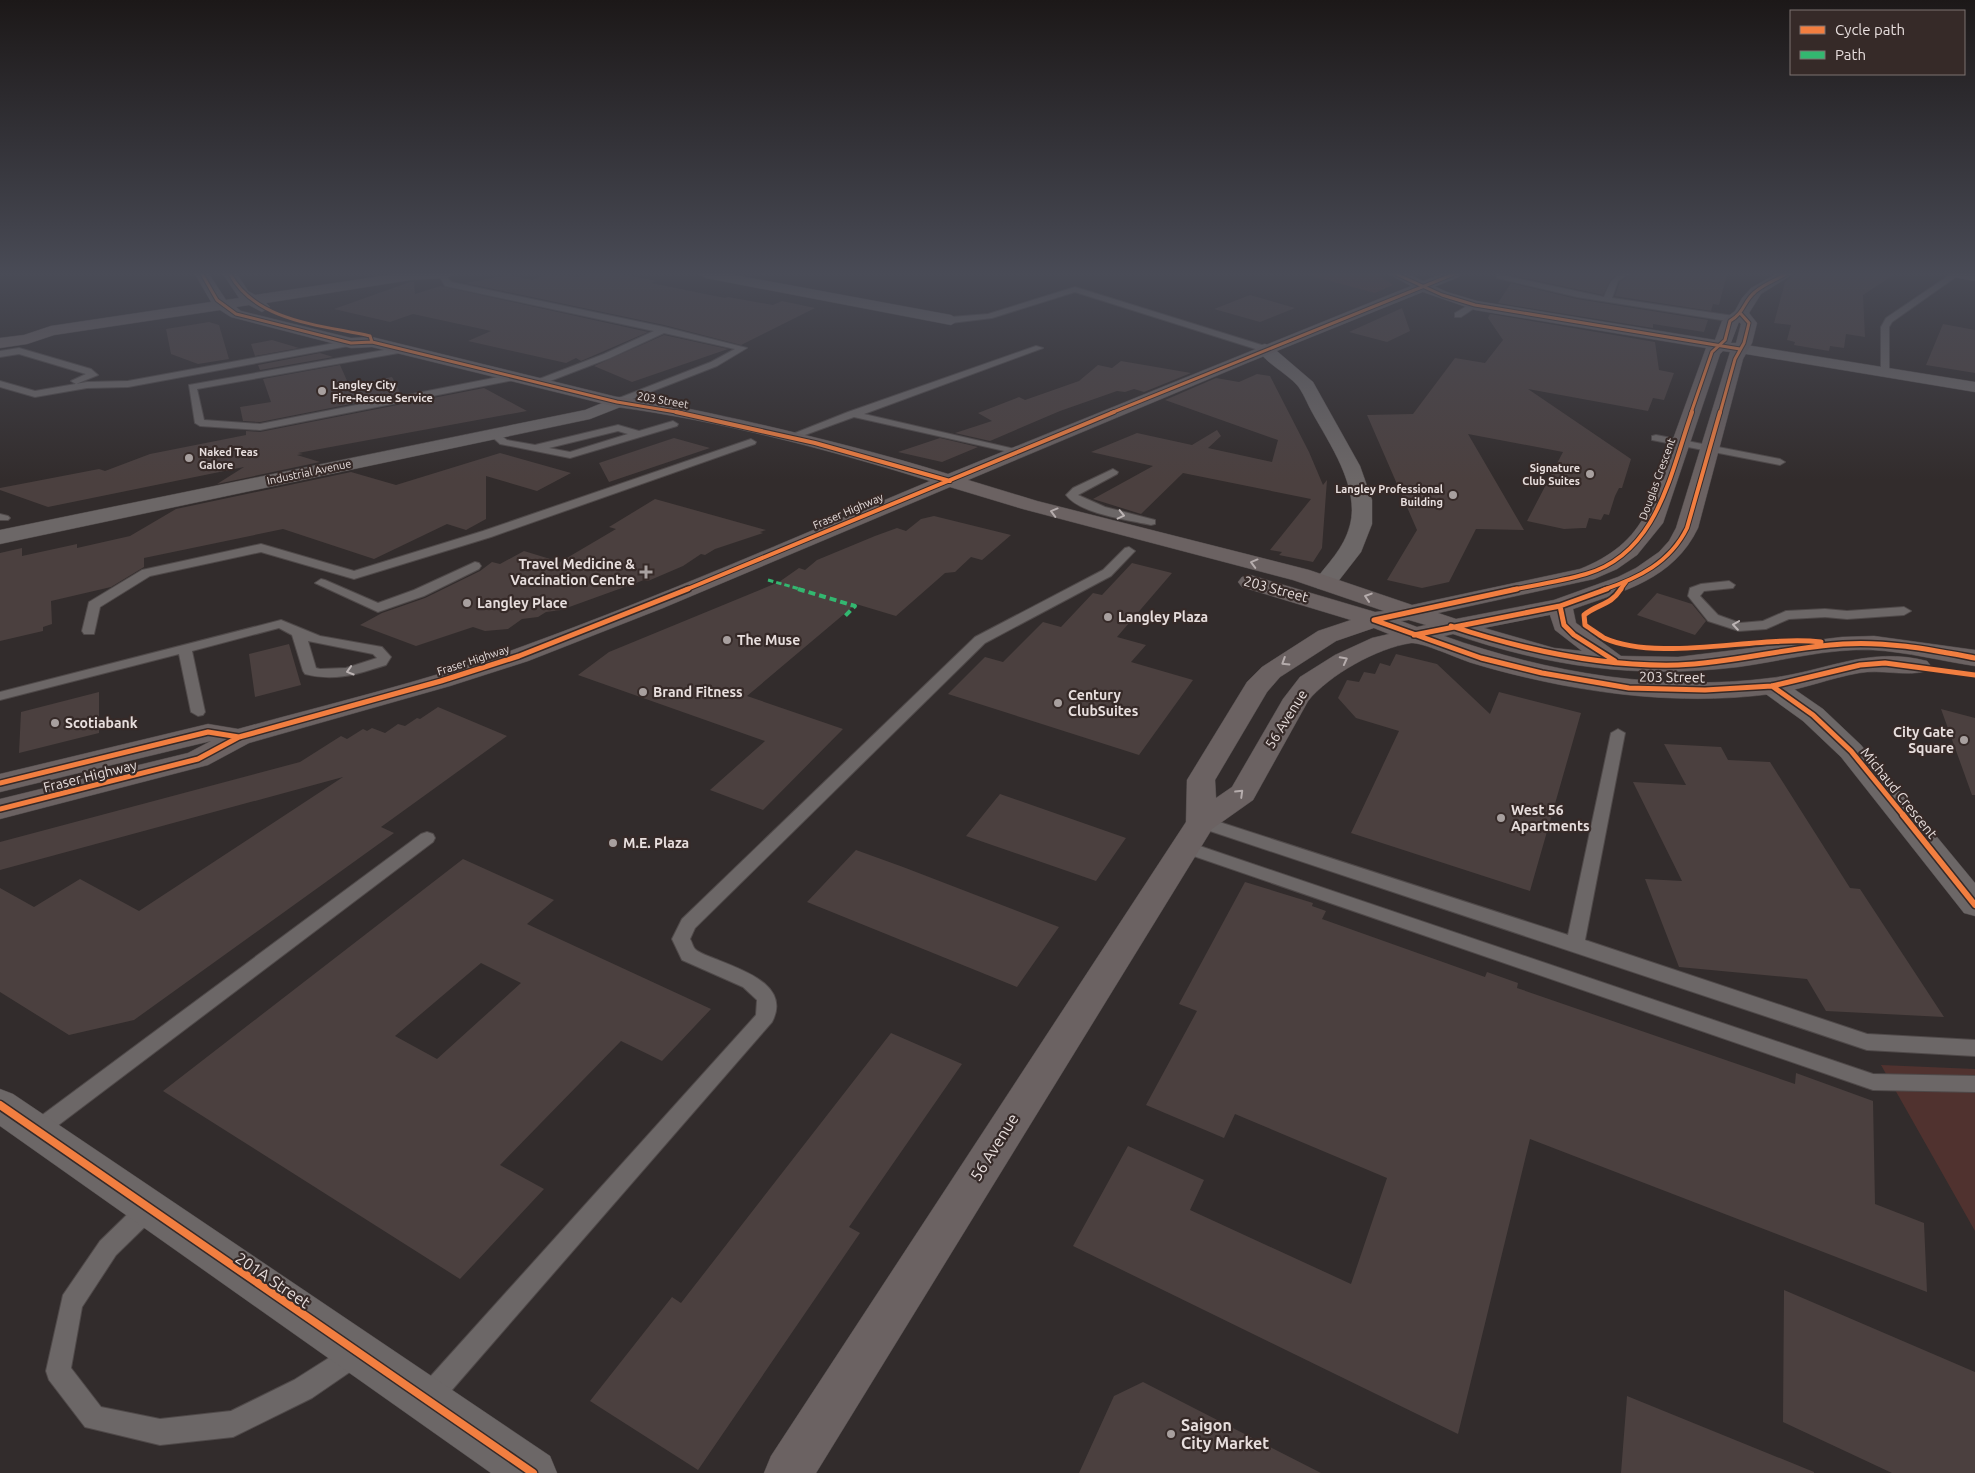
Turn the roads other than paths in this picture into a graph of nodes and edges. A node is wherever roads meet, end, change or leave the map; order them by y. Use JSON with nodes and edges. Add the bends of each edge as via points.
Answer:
{"nodes":[{"id":1,"x":346,"y":343,"type":"edge"},
{"id":2,"x":364,"y":343,"type":"edge"},
{"id":3,"x":375,"y":343,"type":"edge"},
{"id":4,"x":636,"y":343,"type":"edge"},
{"id":5,"x":720,"y":343,"type":"edge"},
{"id":6,"x":1245,"y":343,"type":"edge"},
{"id":7,"x":1281,"y":343,"type":"edge"},
{"id":8,"x":1699,"y":343,"type":"edge"},
{"id":9,"x":1722,"y":343,"type":"edge"},
{"id":10,"x":1742,"y":343,"type":"edge"},
{"id":11,"x":1885,"y":343,"type":"edge"},
{"id":12,"x":351,"y":344,"type":"junction"},
{"id":13,"x":1718,"y":346,"type":"junction"},
{"id":14,"x":1039,"y":348,"type":"dead end"},
{"id":15,"x":1265,"y":349,"type":"junction"},
{"id":16,"x":1740,"y":349,"type":"junction"},
{"id":17,"x":401,"y":350,"type":"junction"},
{"id":18,"x":0,"y":354,"type":"edge"},
{"id":19,"x":1303,"y":367,"type":"junction"},
{"id":20,"x":1884,"y":372,"type":"junction"},
{"id":21,"x":514,"y":377,"type":"junction"},
{"id":22,"x":536,"y":383,"type":"junction"},
{"id":23,"x":4,"y":385,"type":"edge"},
{"id":24,"x":1975,"y":387,"type":"edge"},
{"id":25,"x":617,"y":402,"type":"junction"},
{"id":26,"x":852,"y":414,"type":"junction"},
{"id":27,"x":673,"y":424,"type":"junction"},
{"id":28,"x":494,"y":434,"type":"junction"},
{"id":29,"x":641,"y":435,"type":"junction"},
{"id":30,"x":790,"y":437,"type":"junction"},
{"id":31,"x":1656,"y":438,"type":"dead end"},
{"id":32,"x":751,"y":442,"type":"junction"},
{"id":33,"x":1682,"y":443,"type":"junction"},
{"id":34,"x":536,"y":448,"type":"junction"},
{"id":35,"x":1710,"y":449,"type":"junction"},
{"id":36,"x":1019,"y":453,"type":"junction"},
{"id":37,"x":1780,"y":462,"type":"dead end"},
{"id":38,"x":1113,"y":472,"type":"dead end"},
{"id":39,"x":950,"y":481,"type":"junction"},
{"id":40,"x":924,"y":491,"type":"junction"},
{"id":41,"x":1151,"y":522,"type":"dead end"},
{"id":42,"x":0,"y":537,"type":"edge"},
{"id":43,"x":1129,"y":550,"type":"junction"},
{"id":44,"x":475,"y":566,"type":"dead end"},
{"id":45,"x":321,"y":583,"type":"dead end"},
{"id":46,"x":1325,"y":583,"type":"junction"},
{"id":47,"x":1729,"y":585,"type":"dead end"},
{"id":48,"x":1302,"y":596,"type":"junction"},
{"id":49,"x":1560,"y":606,"type":"junction"},
{"id":50,"x":1904,"y":611,"type":"dead end"},
{"id":51,"x":1374,"y":620,"type":"junction"},
{"id":52,"x":1413,"y":624,"type":"junction"},
{"id":53,"x":1451,"y":626,"type":"junction"},
{"id":54,"x":89,"y":631,"type":"dead end"},
{"id":55,"x":300,"y":635,"type":"junction"},
{"id":56,"x":1326,"y":636,"type":"junction"},
{"id":57,"x":185,"y":649,"type":"junction"},
{"id":58,"x":1975,"y":658,"type":"edge"},
{"id":59,"x":1620,"y":664,"type":"junction"},
{"id":60,"x":1975,"y":675,"type":"edge"},
{"id":61,"x":1772,"y":686,"type":"junction"},
{"id":62,"x":0,"y":696,"type":"edge"},
{"id":63,"x":198,"y":712,"type":"dead end"},
{"id":64,"x":1618,"y":733,"type":"dead end"},
{"id":65,"x":240,"y":737,"type":"junction"},
{"id":66,"x":0,"y":783,"type":"edge"},
{"id":67,"x":0,"y":810,"type":"edge"},
{"id":68,"x":1193,"y":834,"type":"junction"},
{"id":69,"x":427,"y":838,"type":"dead end"},
{"id":70,"x":1975,"y":905,"type":"edge"},
{"id":71,"x":1575,"y":944,"type":"junction"},
{"id":72,"x":1975,"y":1048,"type":"edge"},
{"id":73,"x":1975,"y":1084,"type":"edge"},
{"id":74,"x":0,"y":1105,"type":"edge"},
{"id":75,"x":37,"y":1130,"type":"junction"},
{"id":76,"x":148,"y":1209,"type":"junction"},
{"id":77,"x":357,"y":1352,"type":"junction"},
{"id":78,"x":427,"y":1400,"type":"junction"},
{"id":79,"x":533,"y":1473,"type":"edge"},
{"id":80,"x":788,"y":1473,"type":"edge"}],
"edges":[{"from":1,"to":12,"type":"main road","name":"203 Street"},
{"from":2,"to":12,"type":"main road","name":"203 Street"},
{"from":3,"to":17,"type":"main road","name":"203 Street"},
{"from":4,"to":22,"type":"lane"},
{"from":5,"to":25,"type":"lane","via":[[743,348],[714,364]]},
{"from":6,"to":15,"type":"lane"},
{"from":7,"to":15,"type":"main road","name":"Fraser Highway"},
{"from":8,"to":13,"type":"main road"},
{"from":9,"to":13,"type":"main road","name":"Douglas Crescent"},
{"from":10,"to":16,"type":"main road"},
{"from":11,"to":20,"type":"lane"},
{"from":12,"to":23,"type":"lane","via":[[128,384],[87,385],[35,394]]},
{"from":13,"to":16,"type":"main road"},
{"from":13,"to":33,"type":"main road","name":"Douglas Crescent","via":[[1712,352]]},
{"from":14,"to":26,"type":"lane"},
{"from":15,"to":19,"type":"street","via":[[1296,352]]},
{"from":15,"to":19,"type":"street","via":[[1291,373]]},
{"from":15,"to":36,"type":"main road","name":"Fraser Highway"},
{"from":16,"to":20,"type":"street"},
{"from":16,"to":35,"type":"main road"},
{"from":17,"to":21,"type":"main road","name":"203 Street"},
{"from":17,"to":21,"type":"lane","via":[[192,387],[200,423],[260,426]]},
{"from":18,"to":23,"type":"lane","via":[[19,351],[93,375],[62,383]]},
{"from":19,"to":46,"type":"street","via":[[1352,473],[1363,508],[1357,539],[1345,560]]},
{"from":20,"to":24,"type":"street"},
{"from":21,"to":22,"type":"main road","name":"203 Street"},
{"from":22,"to":25,"type":"main road","name":"203 Street"},
{"from":25,"to":27,"type":"main road","name":"203 Street","via":[[638,415]]},
{"from":25,"to":28,"type":"street","name":"Industrial Avenue","via":[[597,412]]},
{"from":25,"to":30,"type":"main road","name":"203 Street","via":[[655,407]]},
{"from":26,"to":30,"type":"lane"},
{"from":26,"to":36,"type":"lane"},
{"from":27,"to":29,"type":"lane"},
{"from":27,"to":32,"type":"main road","name":"203 Street"},
{"from":28,"to":34,"type":"lane","via":[[504,442]]},
{"from":28,"to":42,"type":"street","name":"Industrial Avenue"},
{"from":29,"to":34,"type":"lane","via":[[618,428]]},
{"from":29,"to":34,"type":"lane","via":[[570,455]]},
{"from":30,"to":39,"type":"main road","name":"203 Street"},
{"from":31,"to":33,"type":"lane"},
{"from":32,"to":40,"type":"main road","name":"203 Street"},
{"from":32,"to":54,"type":"lane","via":[[487,534],[354,575],[261,548],[146,573],[94,605]]},
{"from":33,"to":35,"type":"lane"},
{"from":33,"to":52,"type":"main road","name":"Douglas Crescent","via":[[1654,520],[1636,546],[1618,560],[1586,574]]},
{"from":35,"to":37,"type":"lane"},
{"from":35,"to":49,"type":"main road","via":[[1687,528],[1667,557],[1635,578]]},
{"from":36,"to":39,"type":"main road","name":"Fraser Highway"},
{"from":38,"to":41,"type":"lane","one_way":true,"via":[[1072,495],[1101,510]]},
{"from":39,"to":40,"type":"main road","name":"Fraser Highway"},
{"from":46,"to":39,"type":"main road","name":"203 Street","one_way":true},
{"from":40,"to":43,"type":"main road","name":"203 Street","via":[[1008,518]]},
{"from":40,"to":65,"type":"main road","name":"Fraser Highway","via":[[519,656]]},
{"from":43,"to":48,"type":"main road","name":"203 Street"},
{"from":43,"to":78,"type":"lane","via":[[1107,573],[980,640],[688,924],[681,939],[689,955],[750,982],[767,998],[765,1017]]},
{"from":44,"to":45,"type":"lane","via":[[378,608]]},
{"from":52,"to":46,"type":"main road","name":"203 Street","one_way":true},
{"from":50,"to":47,"type":"lane","one_way":true,"via":[[1739,627],[1713,618],[1694,596],[1695,591],[1701,588]]},
{"from":48,"to":51,"type":"main road","name":"203 Street"},
{"from":48,"to":56,"type":"main road"},
{"from":49,"to":53,"type":"main road"},
{"from":49,"to":59,"type":"main road","via":[[1564,625],[1574,635]]},
{"from":51,"to":52,"type":"main road","name":"203 Street"},
{"from":51,"to":56,"type":"main road"},
{"from":52,"to":53,"type":"main road","name":"56 Avenue"},
{"from":52,"to":61,"type":"main road","name":"203 Street","via":[[1490,660],[1542,673],[1629,688],[1705,690]]},
{"from":68,"to":52,"type":"main road","name":"56 Avenue","one_way":true,"via":[[1244,793],[1282,722],[1308,683]]},
{"from":53,"to":59,"type":"main road","name":"203 Street","via":[[1504,643]]},
{"from":55,"to":55,"type":"lane","one_way":true,"via":[[338,646],[377,650],[384,658],[381,662],[338,675],[322,675],[310,671]]},
{"from":55,"to":57,"type":"lane","via":[[280,624]]},
{"from":56,"to":68,"type":"main road","one_way":true,"via":[[1271,672],[1256,688],[1201,780]]},
{"from":57,"to":62,"type":"lane"},
{"from":57,"to":63,"type":"lane"},
{"from":58,"to":59,"type":"main road","name":"203 Street","via":[[1874,643],[1842,644],[1678,665]]},
{"from":60,"to":61,"type":"main road","name":"203 Street","via":[[1884,663],[1860,665]]},
{"from":61,"to":70,"type":"street","name":"Michaud Crescent","via":[[1813,715],[1851,751]]},
{"from":64,"to":71,"type":"lane"},
{"from":65,"to":66,"type":"main road","name":"Fraser Highway","via":[[208,732]]},
{"from":65,"to":67,"type":"main road","name":"Fraser Highway","via":[[198,759]]},
{"from":68,"to":71,"type":"lane"},
{"from":68,"to":73,"type":"lane","via":[[1873,1082]]},
{"from":68,"to":80,"type":"main road","name":"56 Avenue"},
{"from":69,"to":75,"type":"lane"},
{"from":71,"to":72,"type":"lane","via":[[1867,1042]]},
{"from":74,"to":75,"type":"street","name":"201A Street"},
{"from":75,"to":76,"type":"street","name":"201A Street"},
{"from":76,"to":77,"type":"street","name":"201A Street"},
{"from":76,"to":77,"type":"lane","via":[[108,1248],[72,1303],[58,1371],[94,1418],[160,1432],[233,1424],[303,1389]]},
{"from":77,"to":78,"type":"street","name":"201A Street"},
{"from":78,"to":79,"type":"street","name":"201A Street"}]}
